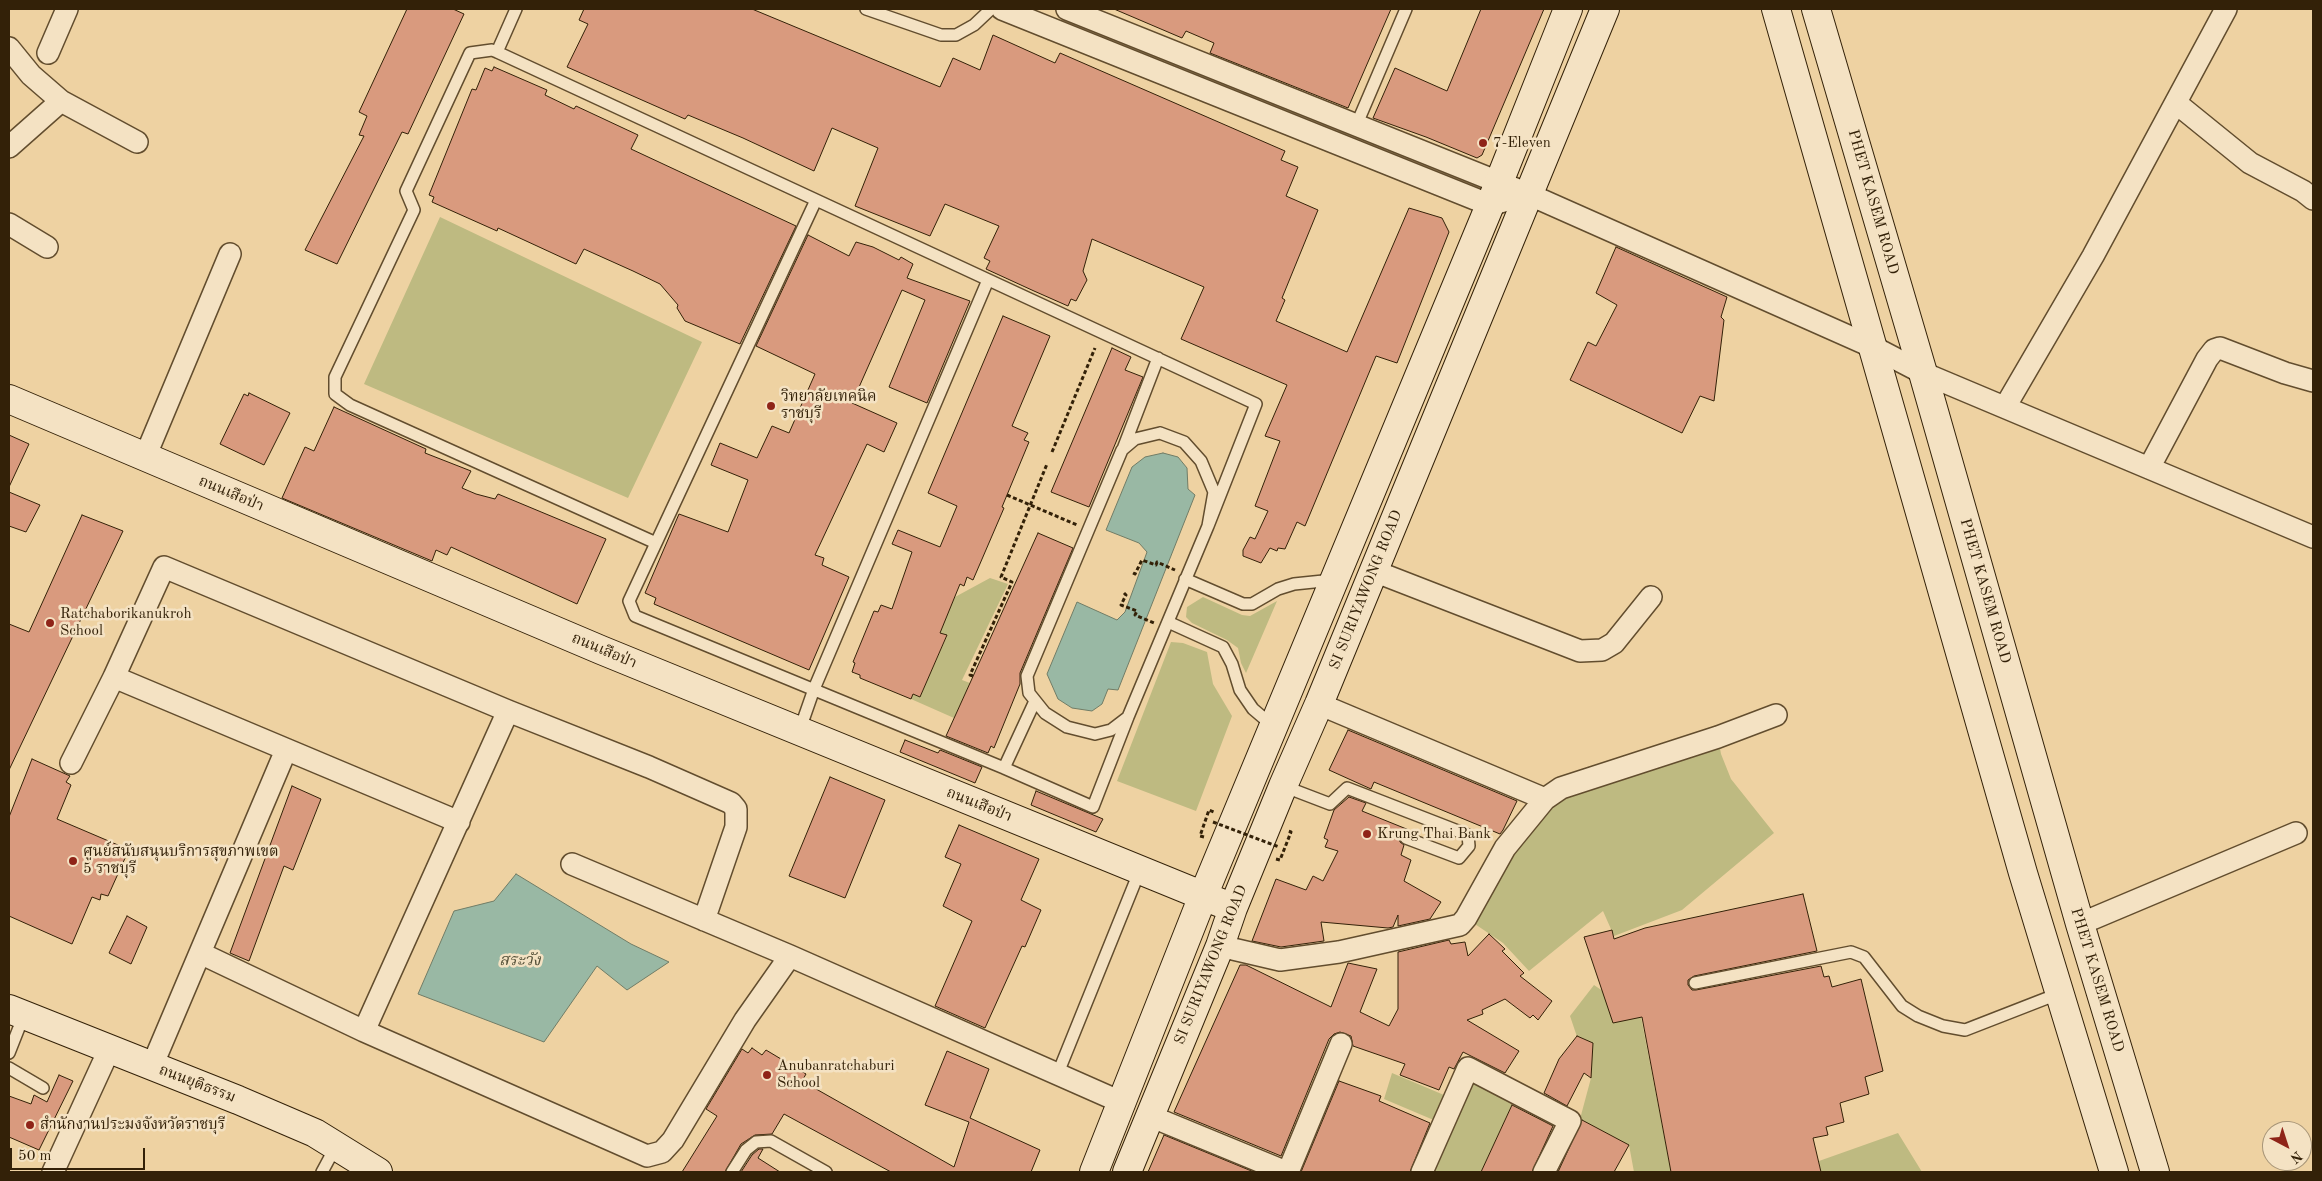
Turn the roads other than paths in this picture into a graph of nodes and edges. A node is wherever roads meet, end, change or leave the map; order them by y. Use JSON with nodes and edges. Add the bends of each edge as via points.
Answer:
{"nodes":[{"id":1,"x":67,"y":9,"type":"edge"},
{"id":2,"x":516,"y":9,"type":"edge"},
{"id":3,"x":866,"y":9,"type":"edge"},
{"id":4,"x":991,"y":9,"type":"edge"},
{"id":5,"x":1002,"y":9,"type":"edge"},
{"id":6,"x":1067,"y":9,"type":"edge"},
{"id":7,"x":1406,"y":9,"type":"edge"},
{"id":8,"x":1568,"y":9,"type":"edge"},
{"id":9,"x":1605,"y":9,"type":"edge"},
{"id":10,"x":1776,"y":9,"type":"edge"},
{"id":11,"x":1816,"y":9,"type":"edge"},
{"id":12,"x":2226,"y":9,"type":"edge"},
{"id":13,"x":9,"y":48,"type":"edge"},
{"id":14,"x":497,"y":52,"type":"junction"},
{"id":15,"x":48,"y":53,"type":"dead end"},
{"id":16,"x":1187,"y":57,"type":"junction"},
{"id":17,"x":1178,"y":80,"type":"junction"},
{"id":18,"x":61,"y":101,"type":"junction"},
{"id":19,"x":2176,"y":103,"type":"junction"},
{"id":20,"x":1356,"y":126,"type":"junction"},
{"id":21,"x":137,"y":142,"type":"dead end"},
{"id":22,"x":9,"y":148,"type":"edge"},
{"id":23,"x":1494,"y":194,"type":"junction"},
{"id":24,"x":1528,"y":194,"type":"junction"},
{"id":25,"x":2313,"y":199,"type":"edge"},
{"id":26,"x":816,"y":200,"type":"junction"},
{"id":27,"x":9,"y":224,"type":"edge"},
{"id":28,"x":47,"y":247,"type":"dead end"},
{"id":29,"x":230,"y":254,"type":"dead end"},
{"id":30,"x":988,"y":280,"type":"junction"},
{"id":31,"x":1874,"y":348,"type":"junction"},
{"id":32,"x":1158,"y":358,"type":"junction"},
{"id":33,"x":1923,"y":374,"type":"junction"},
{"id":34,"x":2313,"y":381,"type":"edge"},
{"id":35,"x":9,"y":399,"type":"edge"},
{"id":36,"x":2005,"y":407,"type":"junction"},
{"id":37,"x":1122,"y":450,"type":"junction"},
{"id":38,"x":145,"y":457,"type":"junction"},
{"id":39,"x":2149,"y":468,"type":"junction"},
{"id":40,"x":1208,"y":526,"type":"junction"},
{"id":41,"x":2313,"y":537,"type":"edge"},
{"id":42,"x":656,"y":543,"type":"junction"},
{"id":43,"x":1374,"y":571,"type":"junction"},
{"id":44,"x":1185,"y":580,"type":"junction"},
{"id":45,"x":1333,"y":580,"type":"junction"},
{"id":46,"x":1651,"y":597,"type":"dead end"},
{"id":47,"x":1168,"y":622,"type":"junction"},
{"id":48,"x":114,"y":677,"type":"junction"},
{"id":49,"x":814,"y":689,"type":"junction"},
{"id":50,"x":1035,"y":701,"type":"junction"},
{"id":51,"x":1319,"y":704,"type":"junction"},
{"id":52,"x":508,"y":711,"type":"junction"},
{"id":53,"x":1128,"y":716,"type":"junction"},
{"id":54,"x":1776,"y":716,"type":"dead end"},
{"id":55,"x":1273,"y":726,"type":"junction"},
{"id":56,"x":799,"y":732,"type":"junction"},
{"id":57,"x":286,"y":750,"type":"junction"},
{"id":58,"x":71,"y":763,"type":"dead end"},
{"id":59,"x":1004,"y":768,"type":"junction"},
{"id":60,"x":1283,"y":786,"type":"junction"},
{"id":61,"x":1545,"y":799,"type":"junction"},
{"id":62,"x":459,"y":822,"type":"junction"},
{"id":63,"x":2296,"y":834,"type":"dead end"},
{"id":64,"x":1406,"y":838,"type":"dead end"},
{"id":65,"x":572,"y":864,"type":"dead end"},
{"id":66,"x":1140,"y":870,"type":"junction"},
{"id":67,"x":1204,"y":896,"type":"junction"},
{"id":68,"x":1233,"y":908,"type":"junction"},
{"id":69,"x":704,"y":920,"type":"junction"},
{"id":70,"x":2080,"y":924,"type":"junction"},
{"id":71,"x":1220,"y":946,"type":"junction"},
{"id":72,"x":200,"y":953,"type":"junction"},
{"id":73,"x":790,"y":956,"type":"junction"},
{"id":74,"x":1695,"y":983,"type":"dead end"},
{"id":75,"x":2060,"y":993,"type":"junction"},
{"id":76,"x":16,"y":1012,"type":"edge"},
{"id":77,"x":364,"y":1031,"type":"junction"},
{"id":78,"x":1341,"y":1044,"type":"dead end"},
{"id":79,"x":108,"y":1050,"type":"junction"},
{"id":80,"x":9,"y":1053,"type":"edge"},
{"id":81,"x":152,"y":1066,"type":"junction"},
{"id":82,"x":9,"y":1068,"type":"edge"},
{"id":83,"x":1058,"y":1073,"type":"junction"},
{"id":84,"x":43,"y":1088,"type":"dead end"},
{"id":85,"x":1123,"y":1103,"type":"junction"},
{"id":86,"x":1150,"y":1116,"type":"junction"},
{"id":87,"x":336,"y":1146,"type":"junction"},
{"id":88,"x":53,"y":1172,"type":"edge"},
{"id":89,"x":322,"y":1172,"type":"edge"},
{"id":90,"x":378,"y":1172,"type":"edge"},
{"id":91,"x":732,"y":1172,"type":"edge"},
{"id":92,"x":826,"y":1172,"type":"edge"},
{"id":93,"x":1094,"y":1172,"type":"edge"},
{"id":94,"x":1127,"y":1172,"type":"edge"},
{"id":95,"x":1287,"y":1172,"type":"edge"},
{"id":96,"x":1422,"y":1172,"type":"edge"},
{"id":97,"x":1544,"y":1172,"type":"edge"},
{"id":98,"x":2114,"y":1172,"type":"edge"},
{"id":99,"x":2155,"y":1172,"type":"edge"}],
"edges":[{"from":1,"to":15,"type":"street"},
{"from":2,"to":14,"type":"lane"},
{"from":3,"to":4,"type":"lane","via":[[941,35],[956,35],[974,25]]},
{"from":5,"to":17,"type":"street"},
{"from":6,"to":16,"type":"street"},
{"from":7,"to":20,"type":"lane"},
{"from":8,"to":23,"type":"main road","name":"SI SURIYAWONG ROAD"},
{"from":9,"to":24,"type":"main road","name":"SI SURIYAWONG ROAD"},
{"from":10,"to":31,"type":"main road"},
{"from":11,"to":33,"type":"main road","name":"PHET KASEM ROAD"},
{"from":12,"to":19,"type":"street"},
{"from":13,"to":18,"type":"street","via":[[31,75]]},
{"from":14,"to":26,"type":"lane"},
{"from":14,"to":42,"type":"lane","via":[[470,53],[406,191],[414,210],[335,377],[335,394],[350,405]]},
{"from":16,"to":17,"type":"street"},
{"from":16,"to":20,"type":"street"},
{"from":17,"to":23,"type":"street"},
{"from":18,"to":21,"type":"street"},
{"from":18,"to":22,"type":"street"},
{"from":19,"to":25,"type":"street","via":[[2250,163]]},
{"from":19,"to":36,"type":"street","via":[[2093,256]]},
{"from":20,"to":23,"type":"street"},
{"from":23,"to":24,"type":"street"},
{"from":23,"to":45,"type":"main road","name":"SI SURIYAWONG ROAD"},
{"from":24,"to":31,"type":"street"},
{"from":24,"to":43,"type":"main road","name":"SI SURIYAWONG ROAD"},
{"from":26,"to":30,"type":"lane"},
{"from":26,"to":42,"type":"lane"},
{"from":27,"to":28,"type":"street"},
{"from":29,"to":38,"type":"street"},
{"from":30,"to":32,"type":"lane"},
{"from":30,"to":49,"type":"lane"},
{"from":31,"to":33,"type":"street"},
{"from":31,"to":75,"type":"main road"},
{"from":32,"to":37,"type":"lane"},
{"from":32,"to":40,"type":"lane","via":[[1256,404]]},
{"from":33,"to":36,"type":"street"},
{"from":33,"to":70,"type":"main road","name":"PHET KASEM ROAD"},
{"from":34,"to":39,"type":"street","via":[[2284,374],[2220,348],[2214,350]]},
{"from":35,"to":38,"type":"main road","name":"ถนนเสือป่า"},
{"from":36,"to":39,"type":"street"},
{"from":37,"to":40,"type":"lane","via":[[1135,439],[1160,433],[1184,442],[1201,461],[1214,492]]},
{"from":37,"to":50,"type":"lane","via":[[1028,676],[1029,693]]},
{"from":38,"to":56,"type":"main road","name":"ถนนเสือป่า"},
{"from":39,"to":41,"type":"street"},
{"from":40,"to":44,"type":"lane"},
{"from":42,"to":49,"type":"lane","via":[[629,601],[635,616]]},
{"from":43,"to":46,"type":"street","via":[[1580,651],[1602,650],[1614,643]]},
{"from":43,"to":51,"type":"main road","name":"SI SURIYAWONG ROAD"},
{"from":44,"to":45,"type":"lane","via":[[1243,604],[1252,604],[1294,584]]},
{"from":44,"to":47,"type":"lane"},
{"from":45,"to":55,"type":"main road","name":"SI SURIYAWONG ROAD"},
{"from":47,"to":53,"type":"lane"},
{"from":47,"to":55,"type":"lane","via":[[1223,647],[1240,690],[1253,709]]},
{"from":48,"to":52,"type":"street","via":[[164,567]]},
{"from":48,"to":57,"type":"street"},
{"from":48,"to":58,"type":"street"},
{"from":49,"to":56,"type":"lane"},
{"from":49,"to":59,"type":"lane"},
{"from":50,"to":53,"type":"lane","via":[[1045,713],[1066,727],[1095,734],[1111,730]]},
{"from":50,"to":59,"type":"lane"},
{"from":51,"to":60,"type":"main road","name":"SI SURIYAWONG ROAD"},
{"from":51,"to":61,"type":"street"},
{"from":52,"to":62,"type":"street"},
{"from":52,"to":69,"type":"street","via":[[731,803],[736,809],[736,828]]},
{"from":53,"to":59,"type":"lane","via":[[1093,807]]},
{"from":54,"to":61,"type":"street","via":[[1561,788]]},
{"from":55,"to":67,"type":"main road","name":"SI SURIYAWONG ROAD"},
{"from":56,"to":66,"type":"main road","name":"ถนนเสือป่า"},
{"from":57,"to":62,"type":"street"},
{"from":57,"to":72,"type":"street"},
{"from":60,"to":64,"type":"lane","via":[[1332,806],[1346,788],[1468,835],[1469,846],[1459,858]]},
{"from":60,"to":68,"type":"main road","name":"SI SURIYAWONG ROAD"},
{"from":61,"to":71,"type":"street","via":[[1505,848],[1460,925],[1340,952],[1280,960]]},
{"from":62,"to":77,"type":"street"},
{"from":63,"to":70,"type":"street"},
{"from":65,"to":69,"type":"street"},
{"from":66,"to":67,"type":"main road","name":"ถนนเสือป่า"},
{"from":66,"to":83,"type":"lane"},
{"from":67,"to":68,"type":"main road","name":"ถนนเสือป่า"},
{"from":67,"to":85,"type":"main road","name":"SI SURIYAWONG ROAD"},
{"from":68,"to":71,"type":"main road","name":"SI SURIYAWONG ROAD"},
{"from":69,"to":73,"type":"street"},
{"from":70,"to":99,"type":"main road","name":"PHET KASEM ROAD"},
{"from":71,"to":86,"type":"main road","name":"SI SURIYAWONG ROAD"},
{"from":72,"to":77,"type":"street"},
{"from":72,"to":81,"type":"street"},
{"from":73,"to":77,"type":"street","via":[[745,1020],[673,1140],[662,1152],[647,1156]]},
{"from":73,"to":83,"type":"street"},
{"from":74,"to":75,"type":"lane","via":[[1852,952],[1864,957],[1902,1006],[1943,1026],[1965,1030]]},
{"from":75,"to":98,"type":"main road"},
{"from":76,"to":79,"type":"main road","name":"ถนนยุติธรรม"},
{"from":76,"to":80,"type":"lane"},
{"from":78,"to":95,"type":"street"},
{"from":79,"to":81,"type":"main road","name":"ถนนยุติธรรม"},
{"from":79,"to":88,"type":"street"},
{"from":81,"to":87,"type":"main road","name":"ถนนยุติธรรม","via":[[315,1133]]},
{"from":82,"to":84,"type":"lane"},
{"from":83,"to":85,"type":"street"},
{"from":85,"to":86,"type":"main road"},
{"from":85,"to":93,"type":"main road","name":"SI SURIYAWONG ROAD"},
{"from":86,"to":94,"type":"main road","name":"SI SURIYAWONG ROAD"},
{"from":86,"to":95,"type":"street"},
{"from":87,"to":89,"type":"lane"},
{"from":87,"to":90,"type":"main road","name":"ถนนยุติธรรม"},
{"from":91,"to":92,"type":"lane","via":[[746,1150],[756,1142],[771,1141]]},
{"from":96,"to":97,"type":"street","via":[[1468,1068],[1570,1121]]}]}
